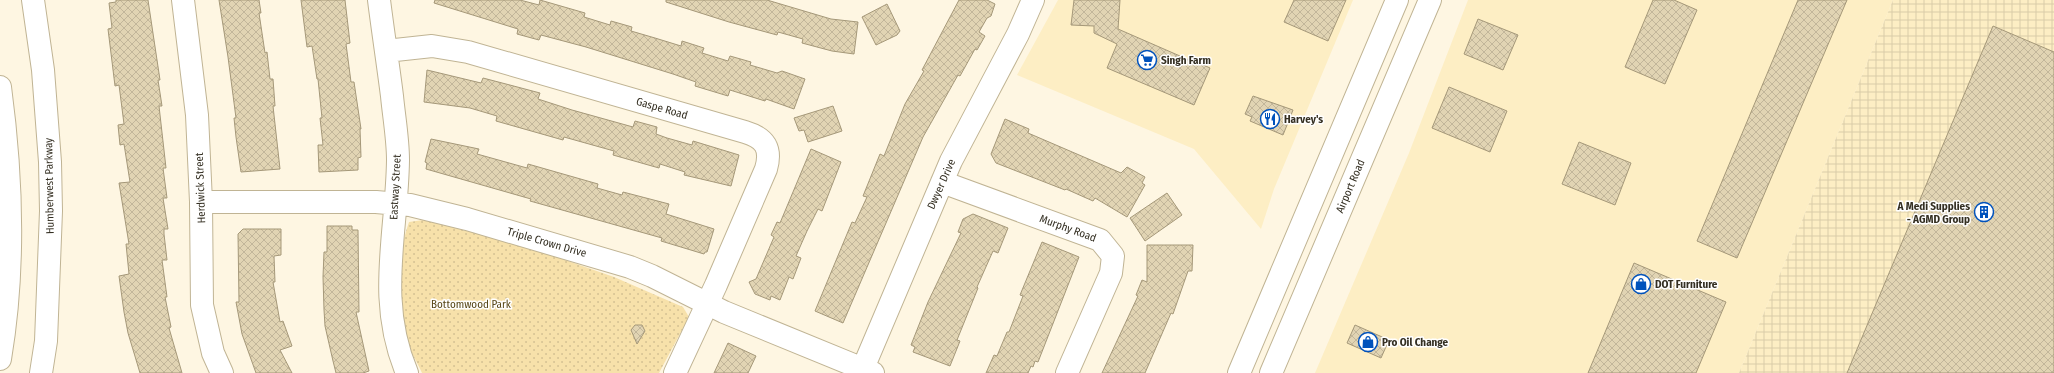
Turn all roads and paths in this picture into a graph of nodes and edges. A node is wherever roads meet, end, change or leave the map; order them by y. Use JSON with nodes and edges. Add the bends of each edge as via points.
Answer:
{"nodes":[{"id":1,"x":33,"y":0,"type":"edge"},
{"id":2,"x":183,"y":0,"type":"edge"},
{"id":3,"x":379,"y":0,"type":"edge"},
{"id":4,"x":1033,"y":0,"type":"edge"},
{"id":5,"x":1397,"y":0,"type":"edge"},
{"id":6,"x":1430,"y":0,"type":"edge"},
{"id":7,"x":386,"y":51,"type":"junction"},
{"id":8,"x":0,"y":87,"type":"edge"},
{"id":9,"x":942,"y":182,"type":"junction"},
{"id":10,"x":201,"y":202,"type":"junction"},
{"id":11,"x":395,"y":203,"type":"junction"},
{"id":12,"x":708,"y":304,"type":"junction"},
{"id":13,"x":0,"y":359,"type":"edge"},
{"id":14,"x":865,"y":372,"type":"edge"},
{"id":15,"x":41,"y":373,"type":"edge"},
{"id":16,"x":222,"y":373,"type":"edge"},
{"id":17,"x":407,"y":373,"type":"edge"},
{"id":18,"x":675,"y":373,"type":"edge"},
{"id":19,"x":1067,"y":373,"type":"edge"},
{"id":20,"x":1239,"y":373,"type":"edge"},
{"id":21,"x":1271,"y":373,"type":"edge"}],
"edges":[{"from":1,"to":15,"type":"street","name":"Humberwest Parkway","via":[[43,70],[50,162],[51,211],[46,341]]},
{"from":2,"to":10,"type":"street","name":"Herdwick Street","via":[[197,115]]},
{"from":3,"to":7,"type":"street","name":"Eastway Street"},
{"from":4,"to":9,"type":"street","name":"Dwyer Drive"},
{"from":5,"to":20,"type":"street"},
{"from":6,"to":21,"type":"street","name":"Airport Road"},
{"from":7,"to":11,"type":"street","name":"Eastway Street","via":[[398,160]]},
{"from":7,"to":12,"type":"street","name":"Gaspe Road","via":[[432,46],[468,52],[758,136],[765,144],[768,154],[766,169]]},
{"from":8,"to":13,"type":"street","via":[[7,147],[10,232],[8,291]]},
{"from":9,"to":14,"type":"street","name":"Dwyer Drive"},
{"from":9,"to":19,"type":"street","name":"Murphy Road","via":[[1100,240],[1113,256],[1112,273]]},
{"from":10,"to":11,"type":"street","name":"Triple Crown Drive"},
{"from":10,"to":16,"type":"street","name":"Herdwick Street","via":[[202,305],[213,353]]},
{"from":11,"to":12,"type":"street","name":"Triple Crown Drive","via":[[467,219],[623,265],[652,276]]},
{"from":11,"to":17,"type":"street","name":"Eastway Street","via":[[389,287],[390,309],[394,337]]},
{"from":12,"to":14,"type":"street","name":"Triple Crown Drive"},
{"from":12,"to":18,"type":"street","name":"Gaspe Road"}]}
